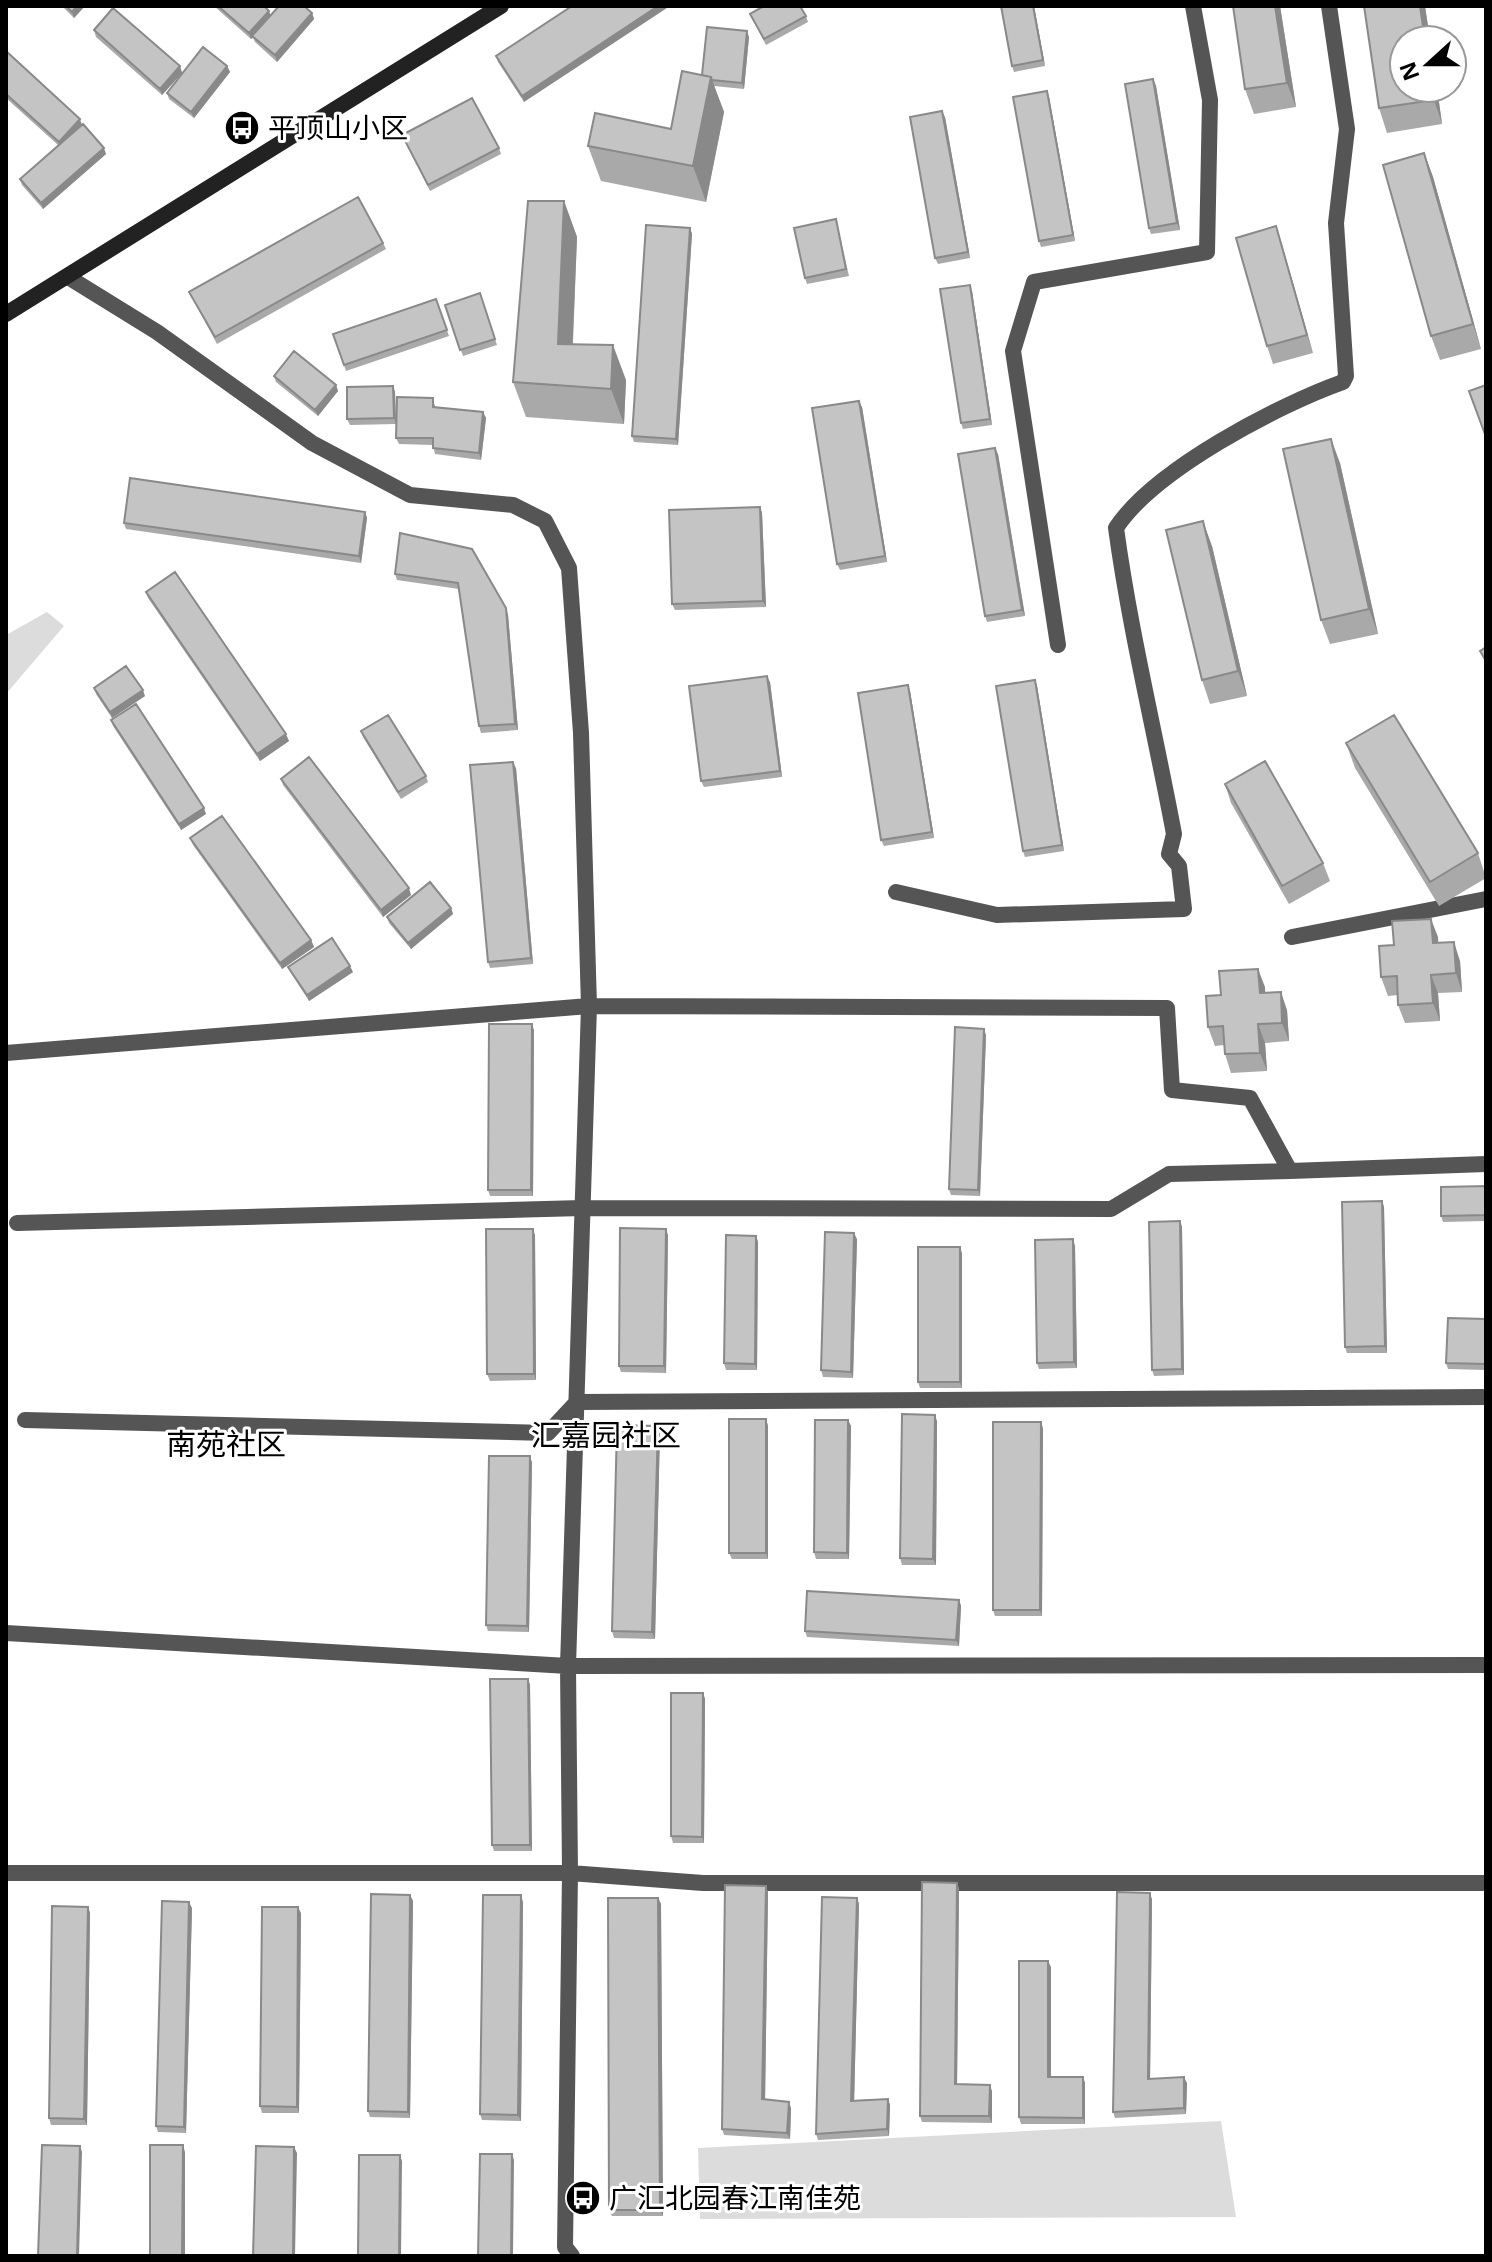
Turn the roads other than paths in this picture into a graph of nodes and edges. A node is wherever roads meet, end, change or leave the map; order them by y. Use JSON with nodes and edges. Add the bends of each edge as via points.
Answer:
{"nodes":[{"id":1,"x":501,"y":6,"type":"edge"},
{"id":2,"x":1193,"y":6,"type":"edge"},
{"id":3,"x":1329,"y":6,"type":"edge"},
{"id":4,"x":68,"y":277,"type":"junction"},
{"id":5,"x":6,"y":314,"type":"edge"},
{"id":6,"x":1058,"y":645,"type":"dead end"},
{"id":7,"x":896,"y":892,"type":"dead end"},
{"id":8,"x":1486,"y":899,"type":"edge"},
{"id":9,"x":1292,"y":937,"type":"dead end"},
{"id":10,"x":589,"y":1006,"type":"junction"},
{"id":11,"x":6,"y":1053,"type":"edge"},
{"id":12,"x":1486,"y":1164,"type":"edge"},
{"id":13,"x":1290,"y":1171,"type":"junction"},
{"id":14,"x":582,"y":1208,"type":"junction"},
{"id":15,"x":17,"y":1223,"type":"dead end"},
{"id":16,"x":1486,"y":1397,"type":"edge"},
{"id":17,"x":577,"y":1402,"type":"junction"},
{"id":18,"x":25,"y":1420,"type":"dead end"},
{"id":19,"x":6,"y":1633,"type":"edge"},
{"id":20,"x":1486,"y":1665,"type":"edge"},
{"id":21,"x":568,"y":1666,"type":"junction"},
{"id":22,"x":6,"y":1873,"type":"edge"},
{"id":23,"x":570,"y":1873,"type":"junction"},
{"id":24,"x":1486,"y":1883,"type":"edge"},
{"id":25,"x":572,"y":2256,"type":"edge"}],
"edges":[{"from":1,"to":4,"type":"street"},
{"from":2,"to":6,"type":"street","via":[[1210,100],[1207,252],[1034,282],[1013,351]]},
{"from":3,"to":7,"type":"street","via":[[1347,129],[1336,223],[1346,376],[1343,382],[1268,414],[1188,465],[1129,509],[1116,528],[1126,607],[1174,834],[1169,854],[1179,866],[1184,909],[997,915]]},
{"from":4,"to":5,"type":"street"},
{"from":4,"to":10,"type":"street","via":[[157,332],[312,443],[410,495],[513,505],[545,521],[569,568],[581,733]]},
{"from":8,"to":9,"type":"street"},
{"from":10,"to":11,"type":"street"},
{"from":10,"to":13,"type":"street","via":[[1167,1008],[1172,1090],[1250,1098]]},
{"from":10,"to":14,"type":"street"},
{"from":12,"to":13,"type":"street"},
{"from":13,"to":14,"type":"street","via":[[1169,1174],[1111,1209]]},
{"from":14,"to":15,"type":"street"},
{"from":14,"to":17,"type":"street"},
{"from":16,"to":17,"type":"street"},
{"from":17,"to":18,"type":"street","via":[[548,1433]]},
{"from":17,"to":21,"type":"street"},
{"from":19,"to":21,"type":"street"},
{"from":20,"to":21,"type":"street"},
{"from":21,"to":23,"type":"street"},
{"from":22,"to":23,"type":"street"},
{"from":23,"to":24,"type":"street","via":[[703,1883]]},
{"from":23,"to":25,"type":"street","via":[[565,2247]]}]}
